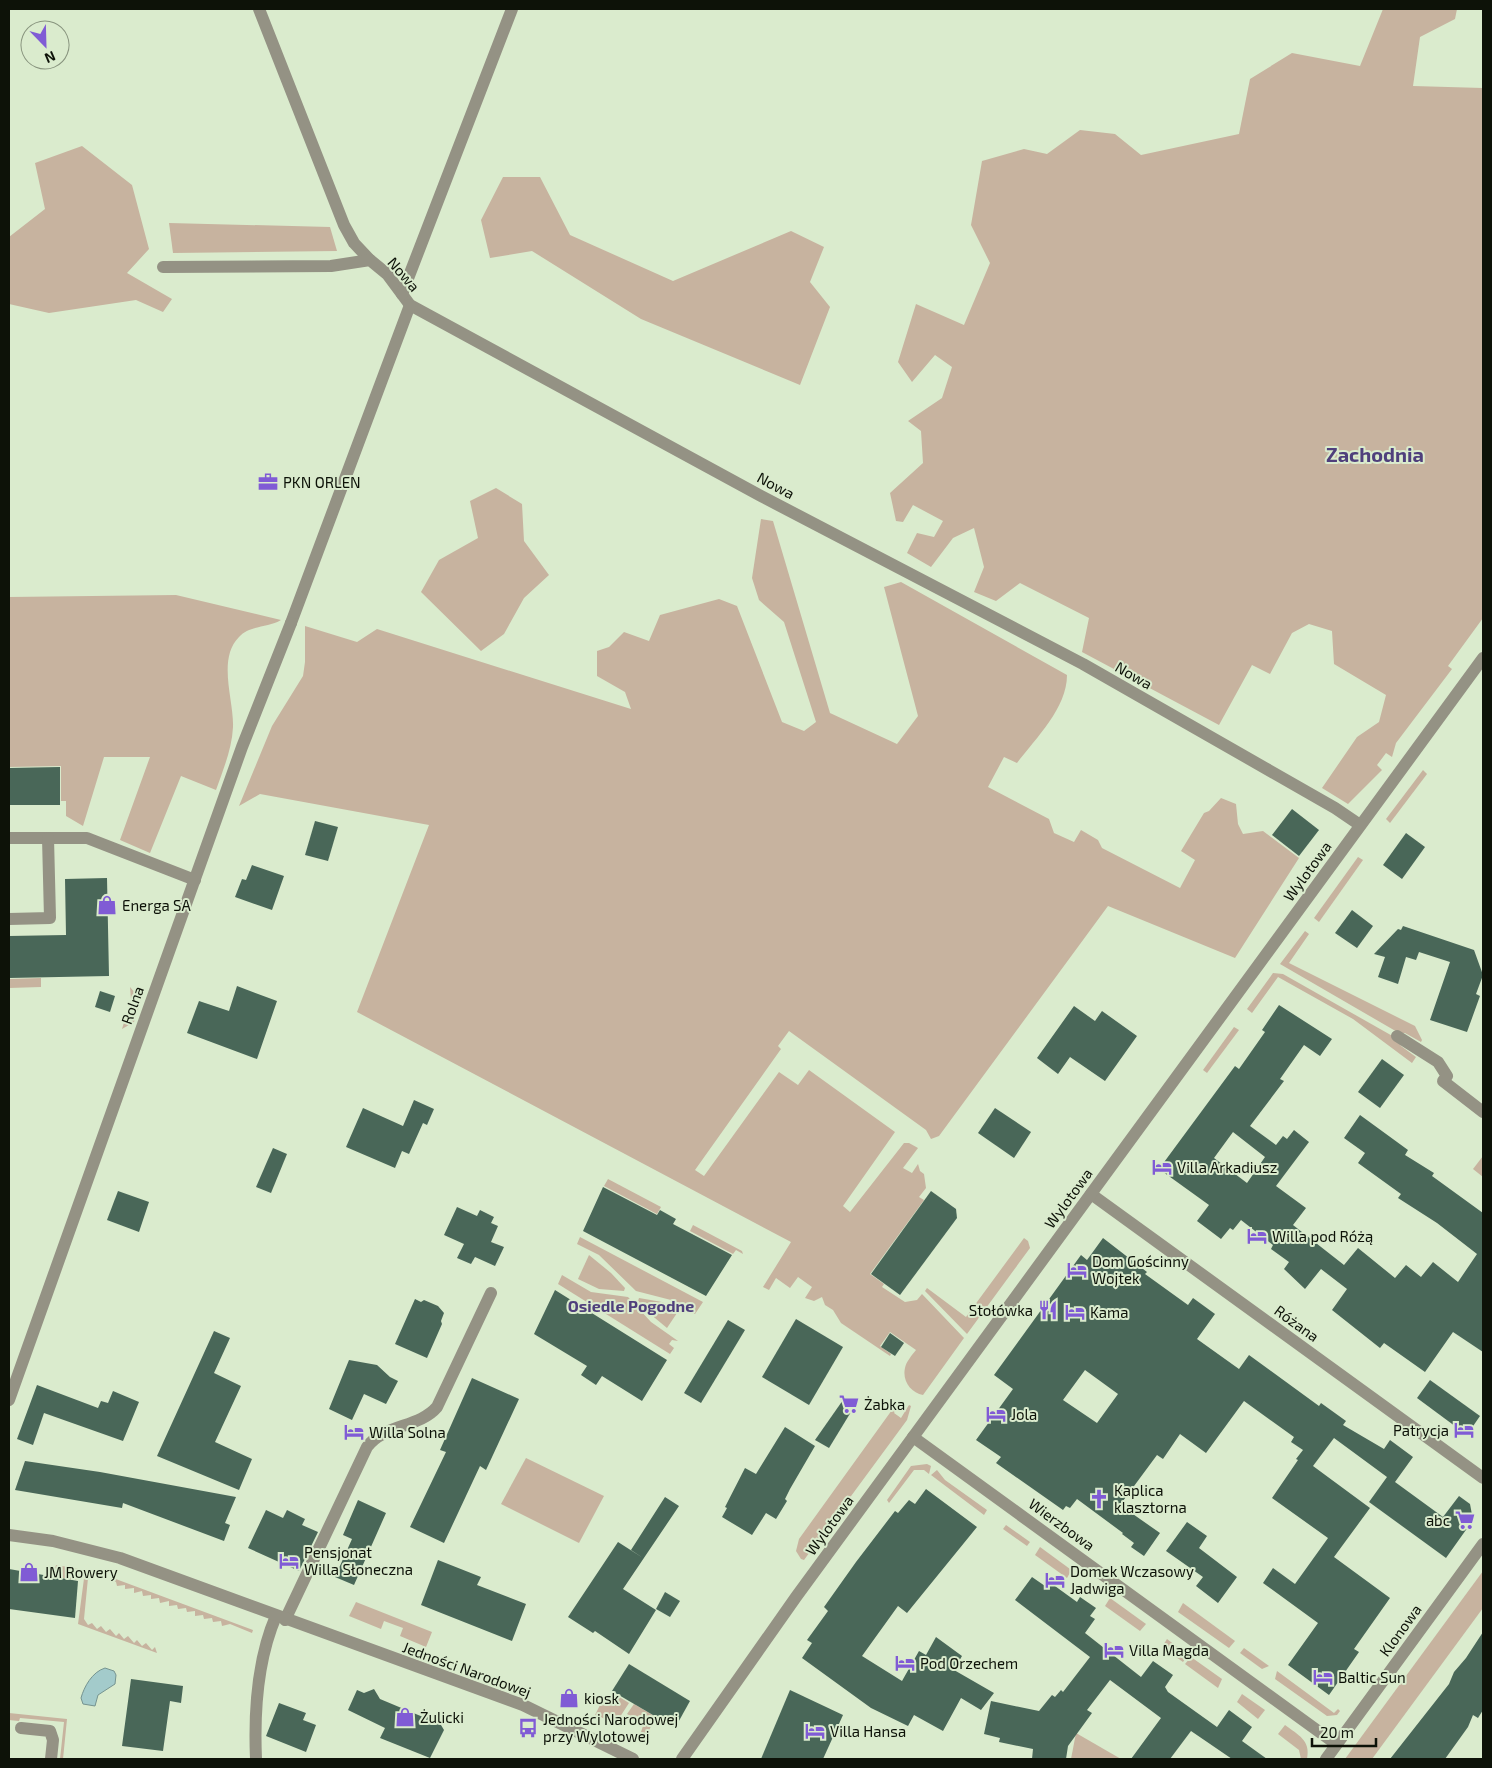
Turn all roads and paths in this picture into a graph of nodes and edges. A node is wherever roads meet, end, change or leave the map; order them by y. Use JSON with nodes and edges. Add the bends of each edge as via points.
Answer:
{"nodes":[{"id":1,"x":259,"y":9,"type":"edge"},
{"id":2,"x":512,"y":9,"type":"edge"},
{"id":3,"x":370,"y":260,"type":"junction"},
{"id":4,"x":163,"y":267,"type":"dead end"},
{"id":5,"x":406,"y":299,"type":"junction"},
{"id":6,"x":1483,"y":658,"type":"edge"},
{"id":7,"x":1360,"y":825,"type":"junction"},
{"id":8,"x":9,"y":838,"type":"edge"},
{"id":9,"x":48,"y":838,"type":"junction"},
{"id":10,"x":195,"y":880,"type":"junction"},
{"id":11,"x":9,"y":919,"type":"edge"},
{"id":12,"x":1398,"y":1036,"type":"dead end"},
{"id":13,"x":1483,"y":1112,"type":"edge"},
{"id":14,"x":1091,"y":1194,"type":"junction"},
{"id":15,"x":491,"y":1293,"type":"dead end"},
{"id":16,"x":9,"y":1400,"type":"edge"},
{"id":17,"x":913,"y":1437,"type":"junction"},
{"id":18,"x":1483,"y":1478,"type":"edge"},
{"id":19,"x":9,"y":1535,"type":"edge"},
{"id":20,"x":1483,"y":1544,"type":"edge"},
{"id":21,"x":281,"y":1618,"type":"junction"},
{"id":22,"x":21,"y":1728,"type":"dead end"},
{"id":23,"x":1336,"y":1744,"type":"junction"},
{"id":24,"x":51,"y":1759,"type":"edge"},
{"id":25,"x":256,"y":1759,"type":"edge"},
{"id":26,"x":633,"y":1759,"type":"edge"},
{"id":27,"x":682,"y":1759,"type":"edge"},
{"id":28,"x":1326,"y":1759,"type":"edge"}],
"edges":[{"from":1,"to":3,"type":"street","via":[[344,225]]},
{"from":2,"to":5,"type":"street","name":"Rolna"},
{"from":3,"to":4,"type":"street","name":"Nowa","via":[[331,266]]},
{"from":3,"to":5,"type":"street","name":"Nowa","via":[[387,274]]},
{"from":5,"to":7,"type":"street","name":"Nowa","via":[[761,496],[1083,664]]},
{"from":5,"to":10,"type":"street","name":"Rolna","via":[[291,623]]},
{"from":6,"to":7,"type":"street","name":"Wylotowa"},
{"from":7,"to":14,"type":"street","name":"Wylotowa"},
{"from":8,"to":9,"type":"street"},
{"from":9,"to":10,"type":"street","via":[[87,838]]},
{"from":9,"to":11,"type":"street","via":[[50,918]]},
{"from":10,"to":16,"type":"street","name":"Rolna"},
{"from":12,"to":13,"type":"street","via":[[1438,1062],[1447,1076],[1443,1081]]},
{"from":14,"to":17,"type":"street","name":"Wylotowa"},
{"from":14,"to":18,"type":"street","name":"Różana"},
{"from":15,"to":21,"type":"street","via":[[437,1408],[429,1415],[381,1434],[367,1447]]},
{"from":17,"to":23,"type":"street","name":"Wierzbowa"},
{"from":17,"to":27,"type":"street","name":"Wylotowa"},
{"from":19,"to":21,"type":"street","name":"Jedności Narodowej","via":[[53,1541],[114,1556]]},
{"from":20,"to":23,"type":"street","name":"Klonowa"},
{"from":21,"to":25,"type":"street","via":[[263,1651],[255,1733]]},
{"from":21,"to":26,"type":"street","name":"Jedności Narodowej","via":[[523,1705]]},
{"from":22,"to":24,"type":"street","via":[[50,1731],[53,1740]]},
{"from":23,"to":28,"type":"street","name":"Klonowa"}]}
